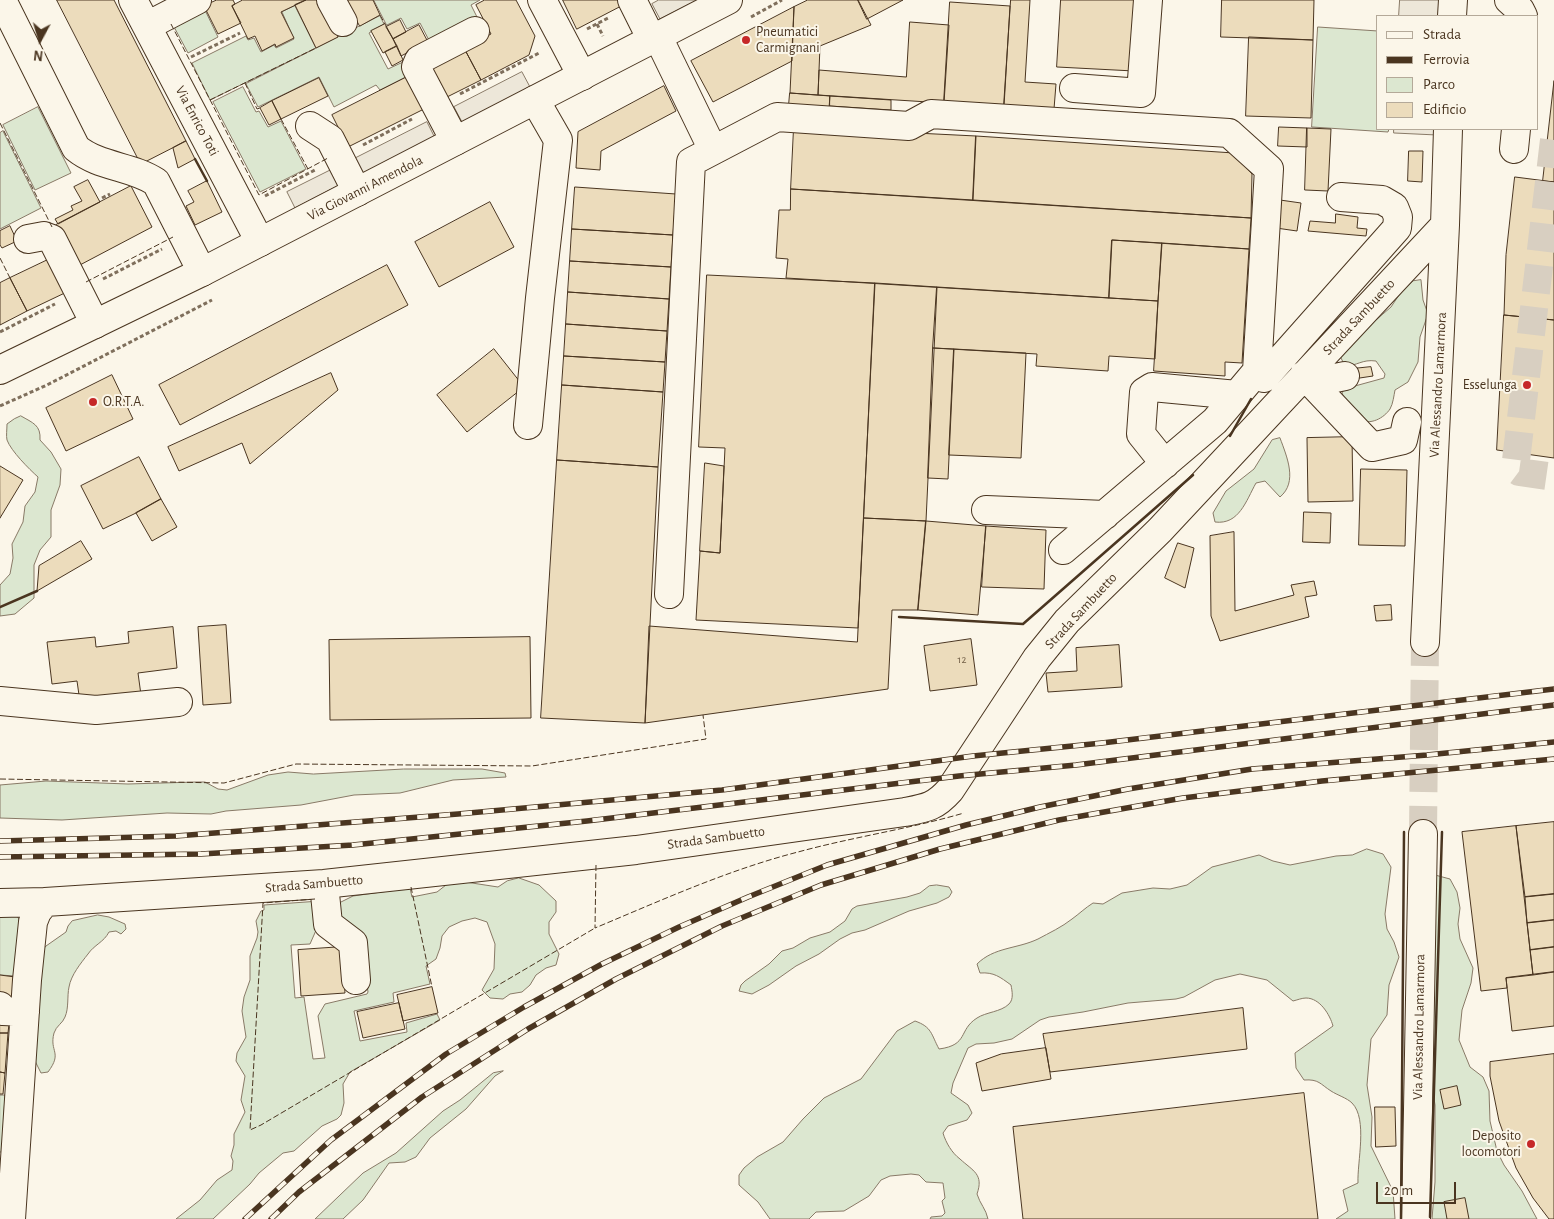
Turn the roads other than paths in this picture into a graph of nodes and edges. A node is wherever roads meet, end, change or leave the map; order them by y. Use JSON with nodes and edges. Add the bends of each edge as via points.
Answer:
{"nodes":[{"id":1,"x":2,"y":0,"type":"edge"},
{"id":2,"x":133,"y":0,"type":"edge"},
{"id":3,"x":197,"y":0,"type":"edge"},
{"id":4,"x":542,"y":0,"type":"edge"},
{"id":5,"x":728,"y":0,"type":"edge"},
{"id":6,"x":1148,"y":0,"type":"edge"},
{"id":7,"x":1453,"y":0,"type":"edge"},
{"id":8,"x":1509,"y":0,"type":"edge"},
{"id":9,"x":634,"y":2,"type":"edge"},
{"id":10,"x":1452,"y":15,"type":"edge"},
{"id":11,"x":1522,"y":15,"type":"edge"},
{"id":12,"x":147,"y":26,"type":"junction"},
{"id":13,"x":475,"y":31,"type":"dead end"},
{"id":14,"x":655,"y":38,"type":"junction"},
{"id":15,"x":582,"y":76,"type":"junction"},
{"id":16,"x":1074,"y":88,"type":"dead end"},
{"id":17,"x":535,"y":100,"type":"junction"},
{"id":18,"x":310,"y":126,"type":"dead end"},
{"id":19,"x":1448,"y":130,"type":"edge"},
{"id":20,"x":455,"y":142,"type":"junction"},
{"id":21,"x":713,"y":150,"type":"junction"},
{"id":22,"x":357,"y":192,"type":"junction"},
{"id":23,"x":1341,"y":197,"type":"dead end"},
{"id":24,"x":1445,"y":225,"type":"junction"},
{"id":25,"x":28,"y":239,"type":"dead end"},
{"id":26,"x":260,"y":242,"type":"junction"},
{"id":27,"x":202,"y":272,"type":"junction"},
{"id":28,"x":95,"y":324,"type":"junction"},
{"id":29,"x":0,"y":370,"type":"edge"},
{"id":30,"x":1260,"y":375,"type":"junction"},
{"id":31,"x":1344,"y":376,"type":"dead end"},
{"id":32,"x":1308,"y":379,"type":"junction"},
{"id":33,"x":1237,"y":395,"type":"junction"},
{"id":34,"x":1284,"y":396,"type":"junction"},
{"id":35,"x":1407,"y":422,"type":"dead end"},
{"id":36,"x":528,"y":425,"type":"dead end"},
{"id":37,"x":1165,"y":464,"type":"junction"},
{"id":38,"x":986,"y":510,"type":"dead end"},
{"id":39,"x":1105,"y":515,"type":"junction"},
{"id":40,"x":1063,"y":550,"type":"dead end"},
{"id":41,"x":669,"y":594,"type":"dead end"},
{"id":42,"x":1425,"y":642,"type":"tunnel mouth"},
{"id":43,"x":0,"y":701,"type":"edge"},
{"id":44,"x":178,"y":702,"type":"dead end"},
{"id":45,"x":1423,"y":834,"type":"tunnel mouth"},
{"id":46,"x":324,"y":884,"type":"junction"},
{"id":47,"x":45,"y":902,"type":"junction"},
{"id":48,"x":0,"y":903,"type":"edge"},
{"id":49,"x":356,"y":980,"type":"dead end"},
{"id":50,"x":12,"y":1009,"type":"edge"},
{"id":51,"x":11,"y":1219,"type":"edge"},
{"id":52,"x":1416,"y":1219,"type":"edge"}],
"edges":[{"from":1,"to":27,"type":"street","via":[[76,148],[86,156],[145,174],[156,182]]},
{"from":2,"to":12,"type":"street","name":"Via Enrico Toti"},
{"from":3,"to":12,"type":"street"},
{"from":4,"to":15,"type":"street"},
{"from":5,"to":14,"type":"street","name":"Via Giovanni Amendola"},
{"from":6,"to":16,"type":"street","via":[[1141,93]]},
{"from":7,"to":10,"type":"street"},
{"from":8,"to":11,"type":"street"},
{"from":9,"to":14,"type":"street"},
{"from":12,"to":26,"type":"street","name":"Via Enrico Toti"},
{"from":13,"to":20,"type":"street","via":[[419,60],[416,67]]},
{"from":14,"to":15,"type":"street","name":"Via Giovanni Amendola"},
{"from":14,"to":21,"type":"street"},
{"from":15,"to":17,"type":"street","name":"Via Giovanni Amendola"},
{"from":17,"to":20,"type":"street","name":"Via Giovanni Amendola"},
{"from":17,"to":36,"type":"street","via":[[558,140]]},
{"from":18,"to":22,"type":"street","via":[[330,139]]},
{"from":19,"to":24,"type":"street","name":"Via Alessandro Lamarmora"},
{"from":20,"to":22,"type":"street","name":"Via Giovanni Amendola"},
{"from":21,"to":30,"type":"street","via":[[776,117],[909,126],[931,114],[1229,133],[1269,169]]},
{"from":21,"to":41,"type":"street","via":[[691,162]]},
{"from":22,"to":26,"type":"street","name":"Via Giovanni Amendola"},
{"from":23,"to":30,"type":"street","via":[[1382,200],[1394,207],[1398,216],[1397,228]]},
{"from":24,"to":32,"type":"street","name":"Strada Sambuetto"},
{"from":24,"to":42,"type":"street","name":"Via Alessandro Lamarmora"},
{"from":25,"to":28,"type":"street","via":[[44,236],[52,239]]},
{"from":26,"to":27,"type":"street","name":"Via Giovanni Amendola"},
{"from":27,"to":28,"type":"street","name":"Via Giovanni Amendola"},
{"from":28,"to":29,"type":"street","name":"Via Giovanni Amendola"},
{"from":30,"to":33,"type":"street"},
{"from":30,"to":34,"type":"street"},
{"from":31,"to":32,"type":"street"},
{"from":32,"to":34,"type":"street","name":"Strada Sambuetto"},
{"from":32,"to":35,"type":"street","via":[[1372,447],[1403,440]]},
{"from":33,"to":37,"type":"street","via":[[1215,421]]},
{"from":33,"to":37,"type":"street","via":[[1152,387],[1144,392],[1141,434]]},
{"from":34,"to":46,"type":"street","name":"Strada Sambuetto","via":[[1160,530],[1067,622],[1037,658],[950,790],[933,806],[636,850]]},
{"from":37,"to":39,"type":"street"},
{"from":38,"to":39,"type":"street"},
{"from":39,"to":40,"type":"street"},
{"from":43,"to":44,"type":"street","via":[[96,710]]},
{"from":45,"to":52,"type":"street","name":"Via Alessandro Lamarmora"},
{"from":46,"to":47,"type":"street","name":"Strada Sambuetto"},
{"from":46,"to":49,"type":"street","via":[[328,924],[353,943]]},
{"from":47,"to":48,"type":"street","name":"Strada Sambuetto"},
{"from":47,"to":50,"type":"street","via":[[32,922]]},
{"from":50,"to":51,"type":"street"}]}
